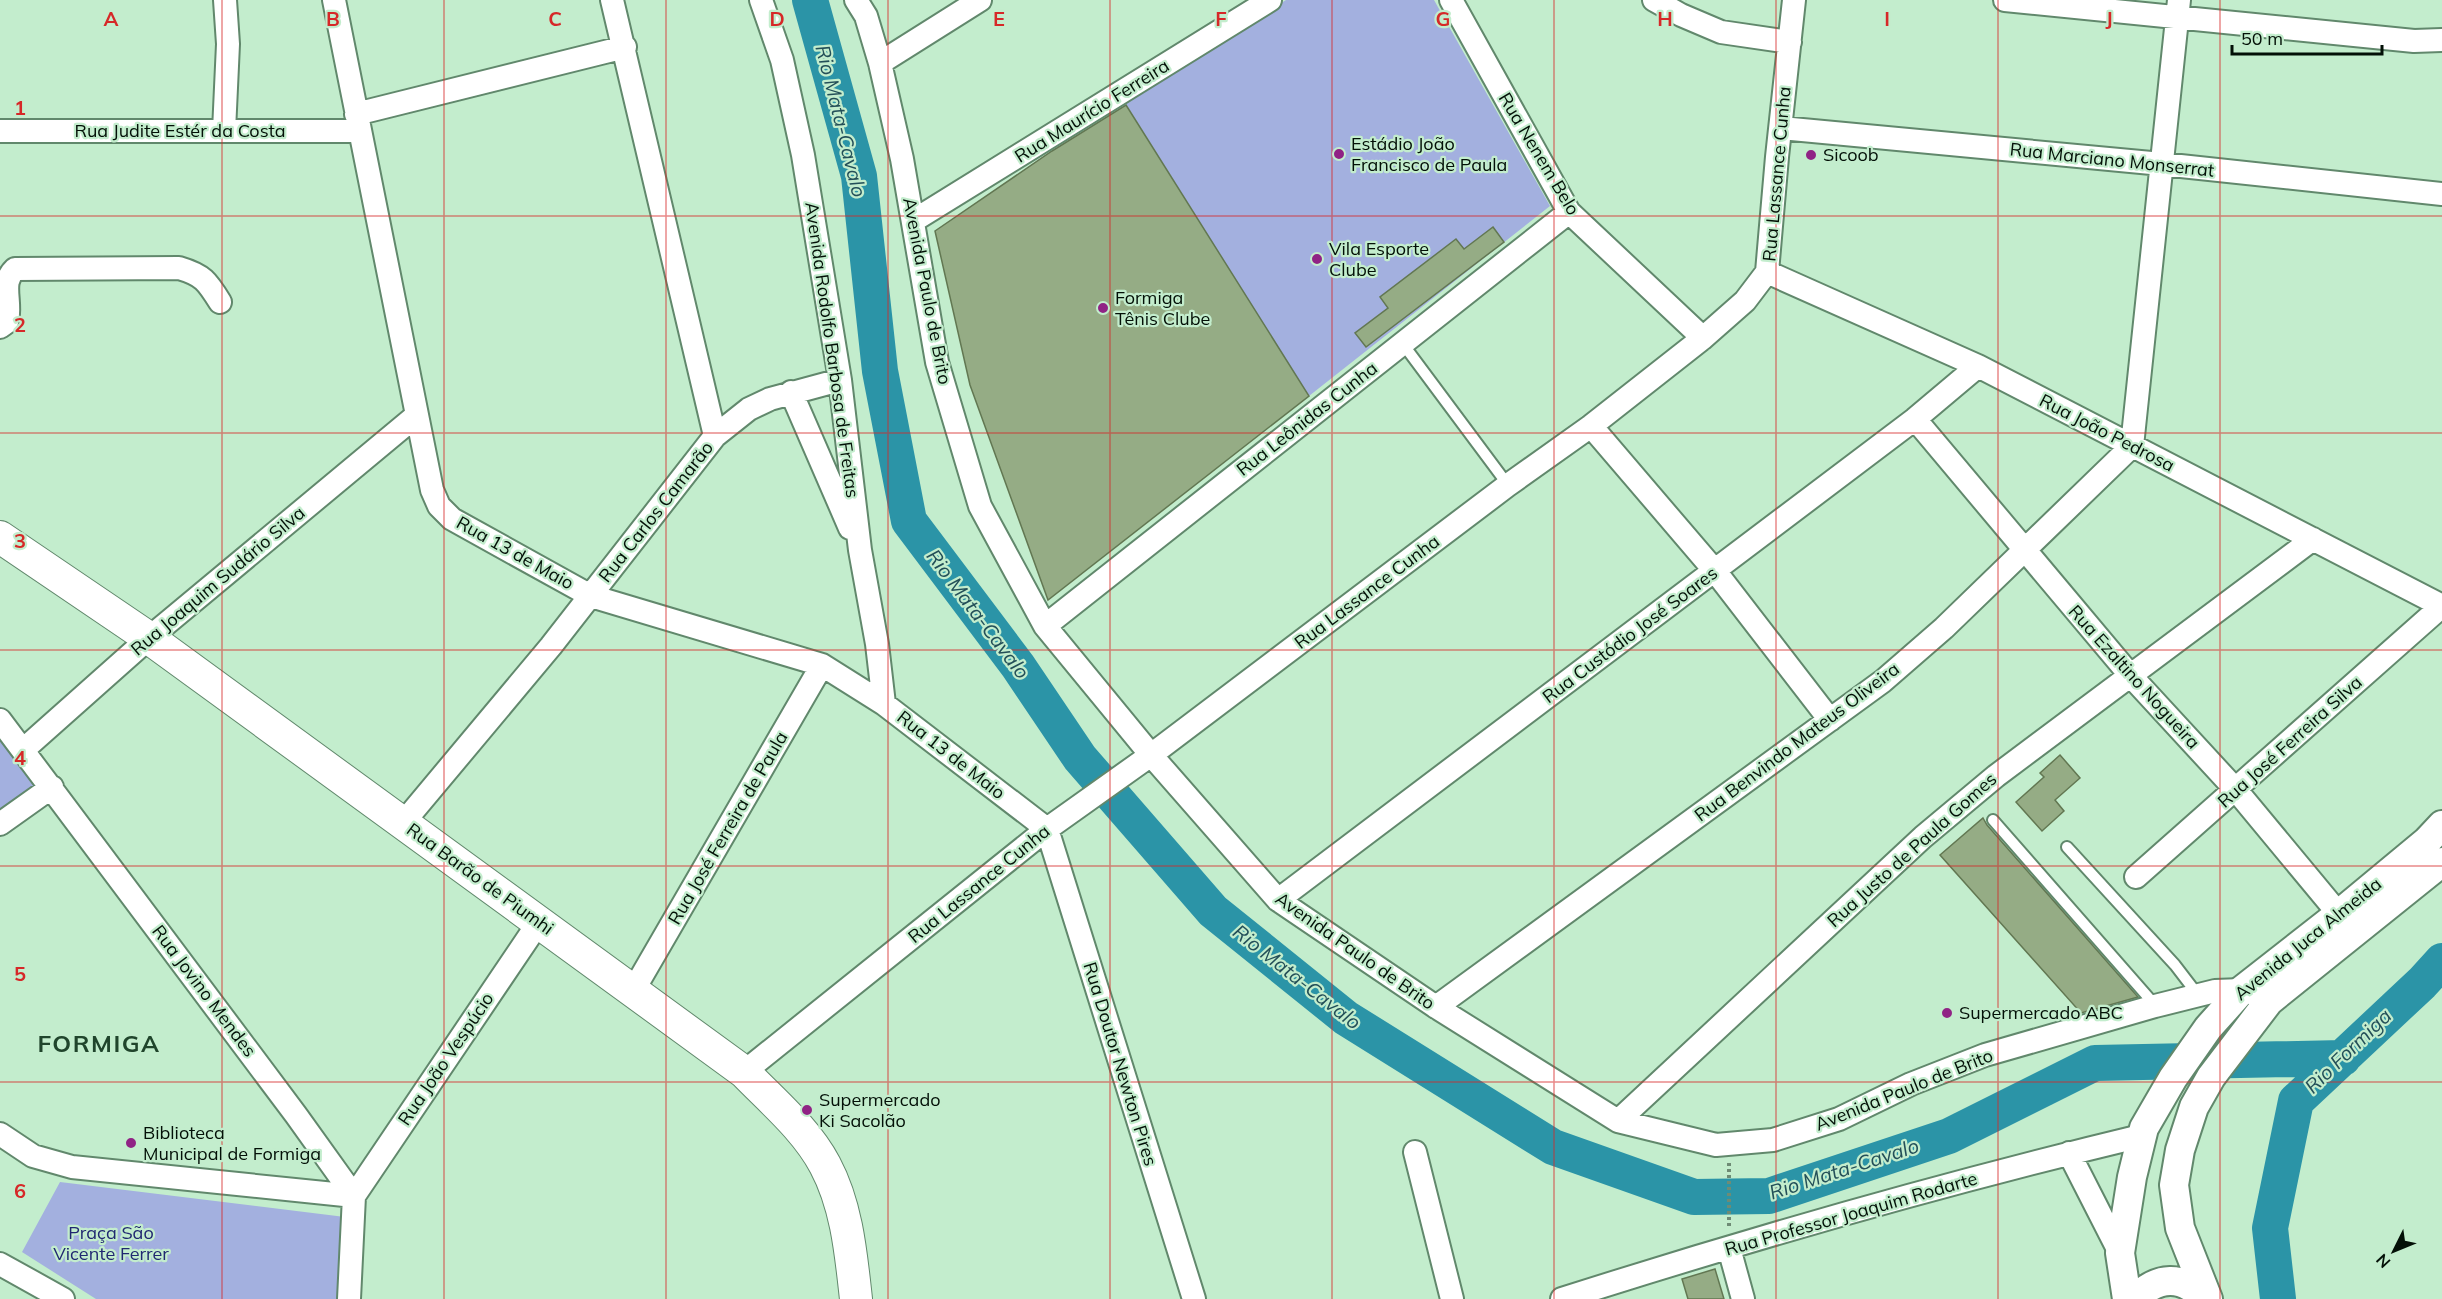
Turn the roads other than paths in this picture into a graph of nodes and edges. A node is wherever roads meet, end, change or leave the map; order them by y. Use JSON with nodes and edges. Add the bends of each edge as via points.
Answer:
{"nodes":[{"id":1,"x":225,"y":0,"type":"edge"},
{"id":2,"x":334,"y":0,"type":"edge"},
{"id":3,"x":612,"y":0,"type":"edge"},
{"id":4,"x":761,"y":0,"type":"edge"},
{"id":5,"x":856,"y":0,"type":"edge"},
{"id":6,"x":980,"y":0,"type":"edge"},
{"id":7,"x":1270,"y":0,"type":"edge"},
{"id":8,"x":1451,"y":0,"type":"edge"},
{"id":9,"x":1653,"y":0,"type":"edge"},
{"id":10,"x":1794,"y":0,"type":"edge"},
{"id":11,"x":2005,"y":0,"type":"edge"},
{"id":12,"x":2178,"y":9,"type":"edge"},
{"id":13,"x":2442,"y":40,"type":"edge"},
{"id":14,"x":1790,"y":42,"type":"junction"},
{"id":15,"x":625,"y":47,"type":"junction"},
{"id":16,"x":880,"y":63,"type":"junction"},
{"id":17,"x":358,"y":123,"type":"junction"},
{"id":18,"x":1781,"y":128,"type":"junction"},
{"id":19,"x":0,"y":131,"type":"edge"},
{"id":20,"x":224,"y":131,"type":"junction"},
{"id":21,"x":2162,"y":164,"type":"junction"},
{"id":22,"x":2442,"y":194,"type":"edge"},
{"id":23,"x":1569,"y":212,"type":"junction"},
{"id":24,"x":913,"y":221,"type":"junction"},
{"id":25,"x":1767,"y":272,"type":"junction"},
{"id":26,"x":220,"y":302,"type":"dead end"},
{"id":27,"x":0,"y":327,"type":"edge"},
{"id":28,"x":1703,"y":339,"type":"junction"},
{"id":29,"x":1403,"y":344,"type":"junction"},
{"id":30,"x":1978,"y":366,"type":"junction"},
{"id":31,"x":840,"y":380,"type":"junction"},
{"id":32,"x":791,"y":392,"type":"junction"},
{"id":33,"x":417,"y":415,"type":"junction"},
{"id":34,"x":1915,"y":420,"type":"junction"},
{"id":35,"x":1591,"y":426,"type":"junction"},
{"id":36,"x":715,"y":436,"type":"junction"},
{"id":37,"x":2132,"y":446,"type":"junction"},
{"id":38,"x":1508,"y":485,"type":"junction"},
{"id":39,"x":0,"y":537,"type":"edge"},
{"id":40,"x":2313,"y":539,"type":"junction"},
{"id":41,"x":860,"y":550,"type":"junction"},
{"id":42,"x":2025,"y":551,"type":"junction"},
{"id":43,"x":1715,"y":571,"type":"junction"},
{"id":44,"x":591,"y":596,"type":"junction"},
{"id":45,"x":2442,"y":606,"type":"edge"},
{"id":46,"x":1045,"y":627,"type":"junction"},
{"id":47,"x":149,"y":638,"type":"junction"},
{"id":48,"x":822,"y":665,"type":"junction"},
{"id":49,"x":2130,"y":675,"type":"junction"},
{"id":50,"x":884,"y":704,"type":"junction"},
{"id":51,"x":0,"y":720,"type":"edge"},
{"id":52,"x":1830,"y":720,"type":"junction"},
{"id":53,"x":23,"y":750,"type":"junction"},
{"id":54,"x":1152,"y":755,"type":"junction"},
{"id":55,"x":52,"y":787,"type":"junction"},
{"id":56,"x":2236,"y":790,"type":"junction"},
{"id":57,"x":1993,"y":820,"type":"dead end"},
{"id":58,"x":403,"y":823,"type":"junction"},
{"id":59,"x":0,"y":824,"type":"edge"},
{"id":60,"x":2442,"y":825,"type":"edge"},
{"id":61,"x":1047,"y":829,"type":"junction"},
{"id":62,"x":2067,"y":847,"type":"dead end"},
{"id":63,"x":2442,"y":862,"type":"edge"},
{"id":64,"x":2136,"y":877,"type":"dead end"},
{"id":65,"x":1278,"y":900,"type":"junction"},
{"id":66,"x":539,"y":922,"type":"junction"},
{"id":67,"x":2347,"y":924,"type":"junction"},
{"id":68,"x":2242,"y":990,"type":"junction"},
{"id":69,"x":633,"y":991,"type":"junction"},
{"id":70,"x":2198,"y":994,"type":"junction"},
{"id":71,"x":2155,"y":1006,"type":"junction"},
{"id":72,"x":2265,"y":1006,"type":"junction"},
{"id":73,"x":1436,"y":1007,"type":"junction"},
{"id":74,"x":744,"y":1072,"type":"junction"},
{"id":75,"x":1618,"y":1121,"type":"junction"},
{"id":76,"x":2142,"y":1132,"type":"junction"},
{"id":77,"x":0,"y":1134,"type":"edge"},
{"id":78,"x":1415,"y":1152,"type":"dead end"},
{"id":79,"x":2069,"y":1153,"type":"junction"},
{"id":80,"x":354,"y":1196,"type":"junction"},
{"id":81,"x":1729,"y":1248,"type":"junction"},
{"id":82,"x":2120,"y":1252,"type":"junction"},
{"id":83,"x":0,"y":1263,"type":"edge"},
{"id":84,"x":63,"y":1299,"type":"edge"},
{"id":85,"x":349,"y":1299,"type":"edge"},
{"id":86,"x":856,"y":1299,"type":"edge"},
{"id":87,"x":1194,"y":1299,"type":"edge"},
{"id":88,"x":1452,"y":1299,"type":"edge"},
{"id":89,"x":1562,"y":1299,"type":"edge"},
{"id":90,"x":1743,"y":1299,"type":"edge"},
{"id":91,"x":2127,"y":1299,"type":"edge"},
{"id":92,"x":2135,"y":1299,"type":"edge"},
{"id":93,"x":2206,"y":1299,"type":"edge"}],
"edges":[{"from":1,"to":20,"type":"street","via":[[228,44]]},
{"from":2,"to":17,"type":"street","name":"Rua 13 de Maio"},
{"from":3,"to":15,"type":"street","name":"Rua Carlos Camarão"},
{"from":4,"to":31,"type":"street","name":"Avenida Rodolfo Barbosa de Freitas","via":[[782,60],[803,155]]},
{"from":5,"to":16,"type":"street","name":"Avenida Paulo de Brito","via":[[866,16]]},
{"from":6,"to":16,"type":"street"},
{"from":7,"to":24,"type":"street","name":"Rua Maurício Ferreira"},
{"from":8,"to":23,"type":"street","name":"Rua Nenem Belo"},
{"from":9,"to":14,"type":"street","via":[[1721,32]]},
{"from":10,"to":14,"type":"street","name":"Rua Lassance Cunha"},
{"from":11,"to":12,"type":"street"},
{"from":12,"to":13,"type":"street","via":[[2414,41]]},
{"from":12,"to":21,"type":"street"},
{"from":14,"to":18,"type":"street","name":"Rua Lassance Cunha"},
{"from":15,"to":17,"type":"street","name":"Rua Judite Estér da Costa"},
{"from":15,"to":36,"type":"street","name":"Rua Carlos Camarão"},
{"from":16,"to":24,"type":"street","name":"Avenida Paulo de Brito"},
{"from":17,"to":20,"type":"street","name":"Rua Judite Estér da Costa"},
{"from":17,"to":33,"type":"street","name":"Rua 13 de Maio"},
{"from":18,"to":21,"type":"street","name":"Rua Marciano Monserrat"},
{"from":18,"to":25,"type":"street","name":"Rua Lassance Cunha"},
{"from":19,"to":20,"type":"street","name":"Rua Judite Estér da Costa"},
{"from":21,"to":22,"type":"street","name":"Rua Marciano Monserrat"},
{"from":21,"to":37,"type":"street"},
{"from":23,"to":28,"type":"street","name":"Rua Nenem Belo"},
{"from":23,"to":29,"type":"street","name":"Rua Leônidas Cunha"},
{"from":24,"to":46,"type":"street","name":"Avenida Paulo de Brito","via":[[937,362],[980,506]]},
{"from":25,"to":28,"type":"street","name":"Rua Lassance Cunha","via":[[1745,301]]},
{"from":25,"to":30,"type":"street","name":"Rua João Pedrosa"},
{"from":26,"to":27,"type":"street","via":[[198,273],[179,268],[15,269],[3,283],[9,315]]},
{"from":28,"to":35,"type":"street","name":"Rua Lassance Cunha"},
{"from":29,"to":38,"type":"lane"},
{"from":29,"to":46,"type":"street","name":"Rua Leônidas Cunha"},
{"from":30,"to":34,"type":"street","name":"Rua Custódio José Soares"},
{"from":30,"to":37,"type":"street","name":"Rua João Pedrosa"},
{"from":31,"to":32,"type":"street"},
{"from":31,"to":41,"type":"street","name":"Avenida Rodolfo Barbosa de Freitas"},
{"from":32,"to":36,"type":"street","via":[[749,410]]},
{"from":32,"to":41,"type":"street"},
{"from":33,"to":44,"type":"street","name":"Rua 13 de Maio","via":[[432,490],[439,506],[452,519]]},
{"from":33,"to":47,"type":"street","name":"Rua Joaquim Sudário Silva"},
{"from":34,"to":42,"type":"street","name":"Rua Ezaltino Nogueira"},
{"from":34,"to":43,"type":"street","name":"Rua Custódio José Soares"},
{"from":35,"to":38,"type":"street","name":"Rua Lassance Cunha"},
{"from":35,"to":43,"type":"street"},
{"from":36,"to":44,"type":"street","name":"Rua Carlos Camarão"},
{"from":37,"to":40,"type":"street","name":"Rua João Pedrosa"},
{"from":37,"to":42,"type":"street","name":"Rua Benvindo Mateus Oliveira"},
{"from":38,"to":54,"type":"street","name":"Rua Lassance Cunha"},
{"from":39,"to":47,"type":"main road","name":"Rua Barão de Piumhi"},
{"from":40,"to":45,"type":"street","name":"Rua João Pedrosa"},
{"from":40,"to":49,"type":"street","name":"Rua Justo de Paula Gomes"},
{"from":41,"to":50,"type":"street","name":"Avenida Rodolfo Barbosa de Freitas"},
{"from":42,"to":49,"type":"street","name":"Rua Ezaltino Nogueira"},
{"from":42,"to":52,"type":"street","name":"Rua Benvindo Mateus Oliveira","via":[[1883,681]]},
{"from":43,"to":52,"type":"street"},
{"from":43,"to":65,"type":"street","name":"Rua Custódio José Soares"},
{"from":44,"to":48,"type":"street","name":"Rua 13 de Maio"},
{"from":44,"to":58,"type":"street","name":"Rua Carlos Camarão"},
{"from":45,"to":56,"type":"street","name":"Rua José Ferreira Silva"},
{"from":46,"to":54,"type":"street","name":"Avenida Paulo de Brito"},
{"from":47,"to":53,"type":"street","name":"Rua Joaquim Sudário Silva"},
{"from":47,"to":58,"type":"main road","name":"Rua Barão de Piumhi"},
{"from":48,"to":50,"type":"street","name":"Rua 13 de Maio"},
{"from":48,"to":69,"type":"street","name":"Rua José Ferreira de Paula"},
{"from":49,"to":56,"type":"street","name":"Rua Ezaltino Nogueira"},
{"from":49,"to":75,"type":"street","name":"Rua Justo de Paula Gomes","via":[[1996,776],[1923,837]]},
{"from":50,"to":61,"type":"street","name":"Rua 13 de Maio"},
{"from":51,"to":53,"type":"street","name":"Rua Jovino Mendes"},
{"from":52,"to":73,"type":"street","name":"Rua Benvindo Mateus Oliveira"},
{"from":53,"to":55,"type":"street","name":"Rua Jovino Mendes"},
{"from":54,"to":61,"type":"street","name":"Rua Lassance Cunha"},
{"from":54,"to":65,"type":"street","name":"Avenida Paulo de Brito"},
{"from":55,"to":59,"type":"street"},
{"from":55,"to":80,"type":"street","name":"Rua Jovino Mendes"},
{"from":56,"to":64,"type":"street","name":"Rua José Ferreira Silva"},
{"from":56,"to":67,"type":"street","name":"Rua Ezaltino Nogueira"},
{"from":57,"to":71,"type":"lane"},
{"from":58,"to":66,"type":"main road","name":"Rua Barão de Piumhi"},
{"from":60,"to":67,"type":"street","name":"Avenida Juca Almeida"},
{"from":61,"to":74,"type":"street","name":"Rua Lassance Cunha"},
{"from":61,"to":87,"type":"street","name":"Rua Doutor Newton Pires"},
{"from":62,"to":70,"type":"lane"},
{"from":63,"to":67,"type":"street","name":"Avenida Juca Almeida"},
{"from":65,"to":73,"type":"street","name":"Avenida Paulo de Brito"},
{"from":66,"to":69,"type":"main road","name":"Rua Barão de Piumhi"},
{"from":66,"to":80,"type":"street","name":"Rua João Vespúcio"},
{"from":67,"to":68,"type":"street","name":"Avenida Juca Almeida"},
{"from":67,"to":72,"type":"street","name":"Avenida Juca Almeida"},
{"from":68,"to":70,"type":"street","name":"Avenida Paulo de Brito"},
{"from":68,"to":72,"type":"street"},
{"from":68,"to":76,"type":"street","name":"Avenida Juca Almeida","via":[[2208,1028]]},
{"from":69,"to":74,"type":"main road","name":"Rua Barão de Piumhi"},
{"from":70,"to":71,"type":"street","name":"Avenida Paulo de Brito"},
{"from":71,"to":75,"type":"street","name":"Avenida Paulo de Brito","via":[[1985,1055],[1911,1084],[1839,1119],[1773,1140],[1716,1145]]},
{"from":72,"to":93,"type":"street","name":"Avenida Juca Almeida","via":[[2211,1077],[2194,1107],[2180,1150],[2174,1185],[2180,1228]]},
{"from":73,"to":75,"type":"street","name":"Avenida Paulo de Brito"},
{"from":74,"to":86,"type":"main road","name":"Rua Barão de Piumhi","via":[[802,1131],[826,1165],[847,1226]]},
{"from":76,"to":79,"type":"street","name":"Rua Professor Joaquim Rodarte"},
{"from":76,"to":82,"type":"street","name":"Avenida Juca Almeida"},
{"from":77,"to":80,"type":"street","via":[[33,1156],[72,1167]]},
{"from":78,"to":88,"type":"street"},
{"from":79,"to":81,"type":"street","name":"Rua Professor Joaquim Rodarte"},
{"from":79,"to":82,"type":"street"},
{"from":80,"to":85,"type":"street"},
{"from":81,"to":89,"type":"street","name":"Rua Professor Joaquim Rodarte"},
{"from":81,"to":90,"type":"street"},
{"from":82,"to":91,"type":"street","name":"Avenida Juca Almeida"},
{"from":83,"to":84,"type":"street"},
{"from":92,"to":93,"type":"street","via":[[2158,1283],[2176,1280],[2193,1287]]}]}
